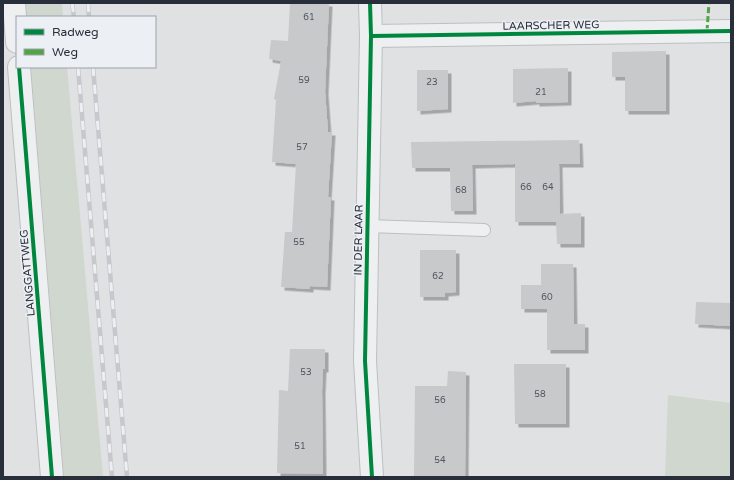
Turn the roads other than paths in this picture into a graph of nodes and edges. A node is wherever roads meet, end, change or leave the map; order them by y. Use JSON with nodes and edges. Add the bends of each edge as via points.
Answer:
{"nodes":[{"id":1,"x":14,"y":3,"type":"edge"},
{"id":2,"x":370,"y":3,"type":"edge"},
{"id":3,"x":16,"y":29,"type":"edge"},
{"id":4,"x":731,"y":31,"type":"edge"},
{"id":5,"x":371,"y":36,"type":"junction"},
{"id":6,"x":19,"y":68,"type":"edge"},
{"id":7,"x":367,"y":226,"type":"junction"},
{"id":8,"x":484,"y":230,"type":"dead end"},
{"id":9,"x":52,"y":477,"type":"edge"},
{"id":10,"x":372,"y":477,"type":"edge"}],
"edges":[{"from":1,"to":3,"type":"street"},
{"from":2,"to":5,"type":"street","name":"IN DER LAAR"},
{"from":4,"to":5,"type":"street","name":"LAARSCHER WEG"},
{"from":5,"to":7,"type":"street","name":"IN DER LAAR"},
{"from":6,"to":9,"type":"street","name":"LANGGATTWEG"},
{"from":7,"to":8,"type":"lane"},
{"from":7,"to":10,"type":"street","name":"IN DER LAAR","via":[[365,361]]}]}
